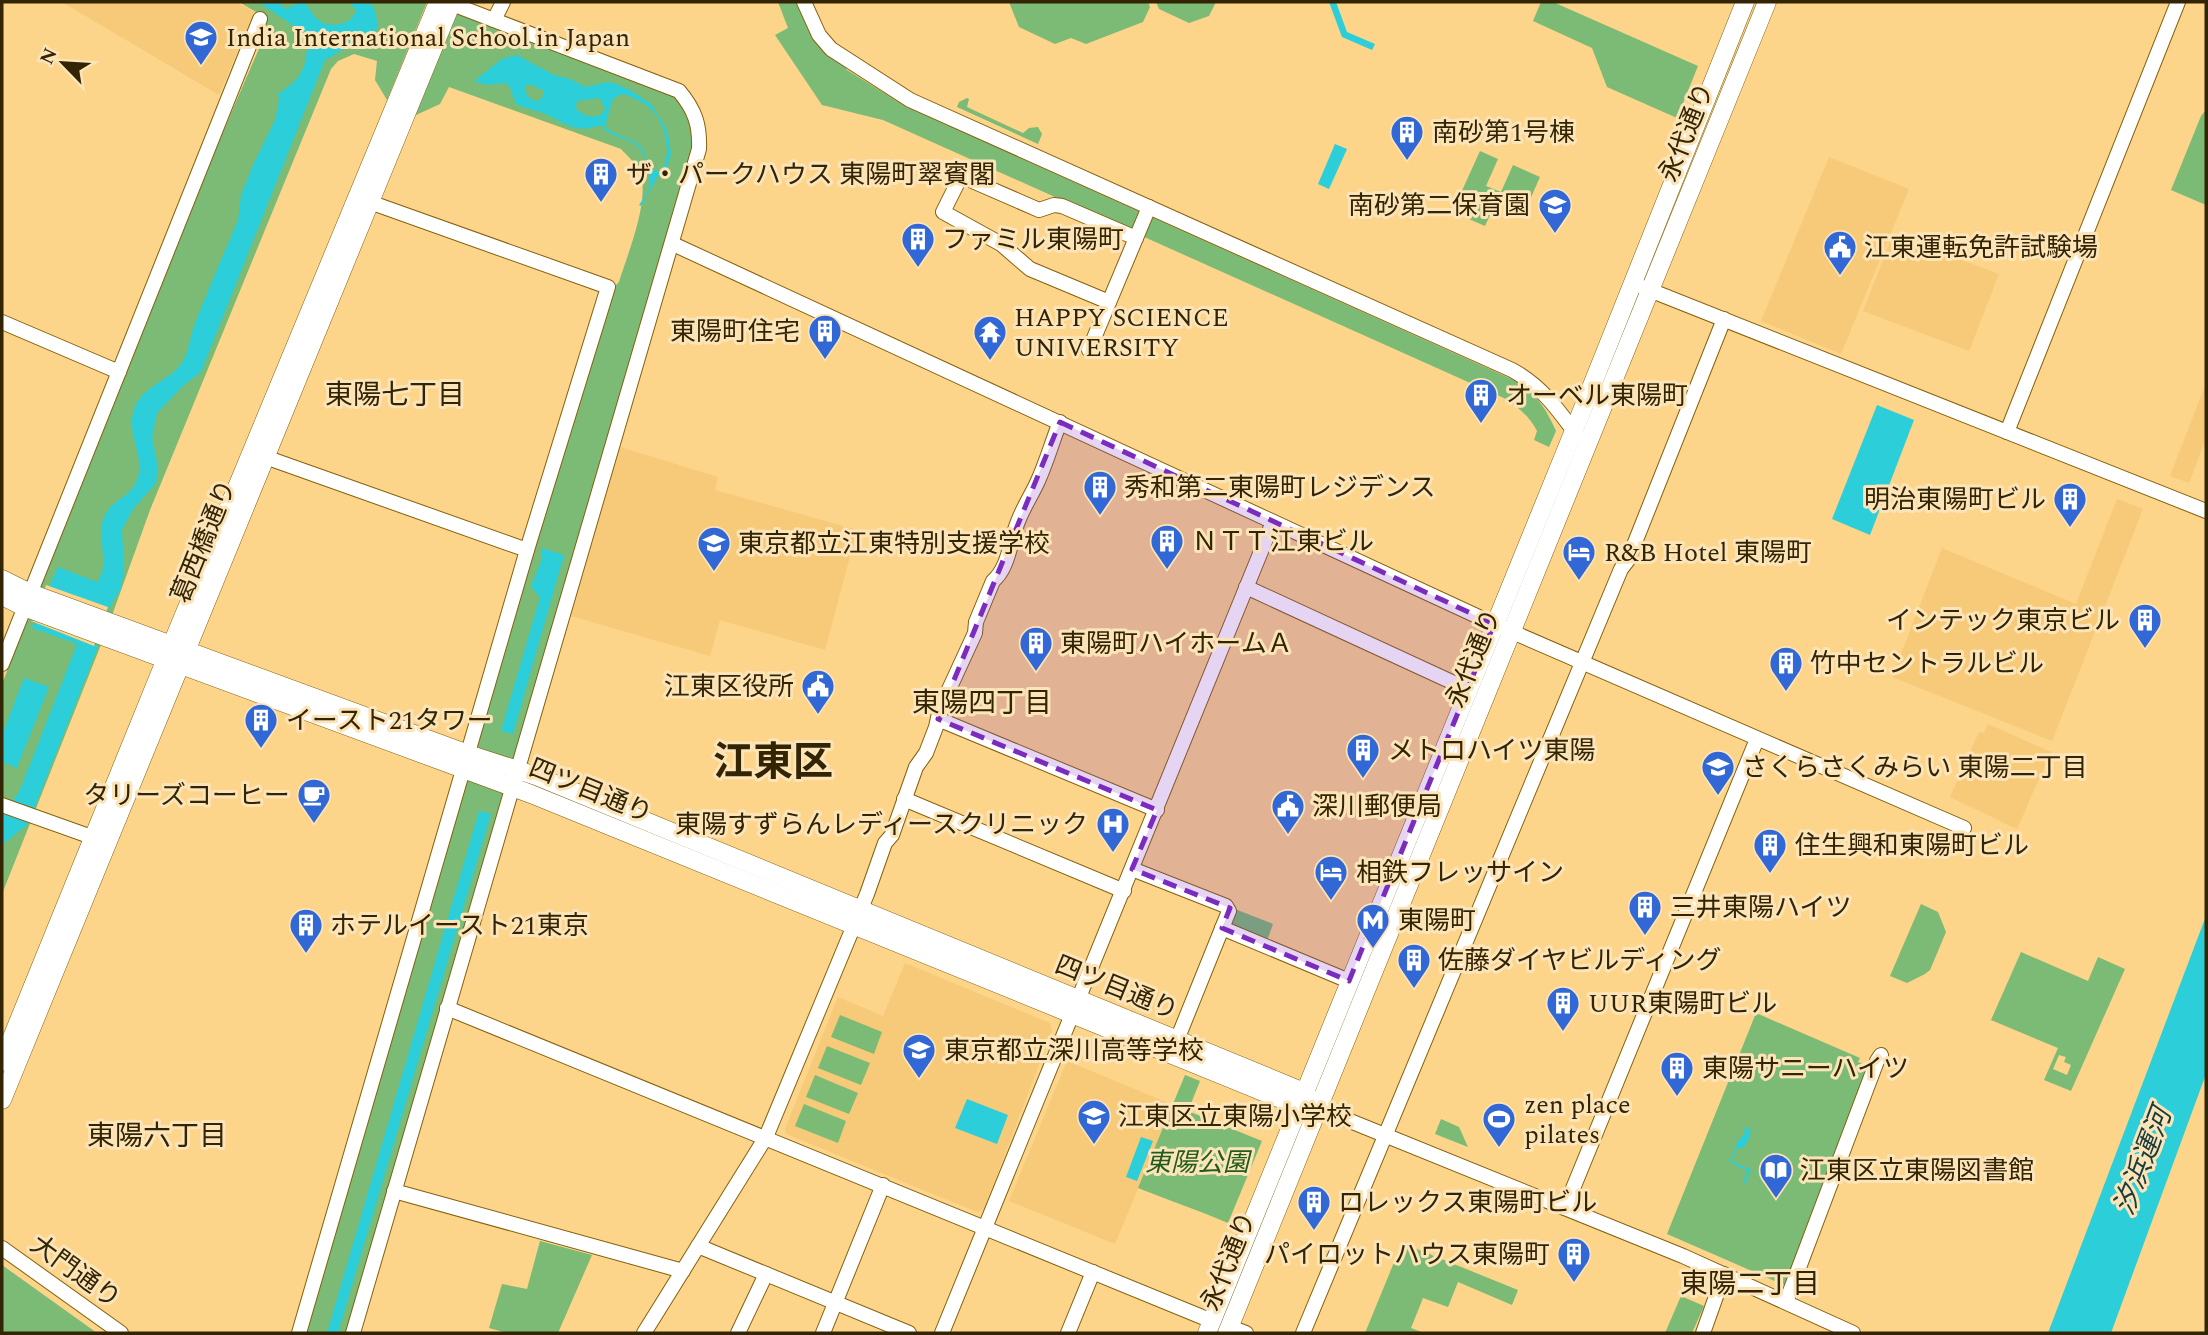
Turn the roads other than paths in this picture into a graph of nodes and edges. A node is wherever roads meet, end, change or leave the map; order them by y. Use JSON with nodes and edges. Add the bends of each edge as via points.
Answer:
{"nodes":[{"id":1,"x":447,"y":2,"type":"edge"},
{"id":2,"x":503,"y":2,"type":"edge"},
{"id":3,"x":804,"y":2,"type":"edge"},
{"id":4,"x":1745,"y":2,"type":"edge"},
{"id":5,"x":1767,"y":2,"type":"edge"},
{"id":6,"x":2178,"y":2,"type":"edge"},
{"id":7,"x":260,"y":19,"type":"dead end"},
{"id":8,"x":494,"y":20,"type":"junction"},
{"id":9,"x":363,"y":200,"type":"junction"},
{"id":10,"x":1149,"y":207,"type":"junction"},
{"id":11,"x":1136,"y":238,"type":"junction"},
{"id":12,"x":673,"y":244,"type":"junction"},
{"id":13,"x":1641,"y":287,"type":"junction"},
{"id":14,"x":1109,"y":302,"type":"junction"},
{"id":15,"x":1724,"y":319,"type":"junction"},
{"id":16,"x":2,"y":322,"type":"edge"},
{"id":17,"x":1089,"y":350,"type":"dead end"},
{"id":18,"x":119,"y":372,"type":"junction"},
{"id":19,"x":1060,"y":422,"type":"junction"},
{"id":20,"x":1574,"y":431,"type":"junction"},
{"id":21,"x":2007,"y":432,"type":"junction"},
{"id":22,"x":1586,"y":448,"type":"junction"},
{"id":23,"x":265,"y":457,"type":"junction"},
{"id":24,"x":2206,"y":512,"type":"edge"},
{"id":25,"x":1273,"y":522,"type":"junction"},
{"id":26,"x":527,"y":550,"type":"junction"},
{"id":27,"x":2,"y":579,"type":"edge"},
{"id":28,"x":1246,"y":587,"type":"junction"},
{"id":29,"x":2,"y":596,"type":"edge"},
{"id":30,"x":31,"y":601,"type":"junction"},
{"id":31,"x":1494,"y":624,"type":"junction"},
{"id":32,"x":1512,"y":632,"type":"junction"},
{"id":33,"x":5,"y":648,"type":"edge"},
{"id":34,"x":176,"y":654,"type":"junction"},
{"id":35,"x":2,"y":664,"type":"edge"},
{"id":36,"x":1583,"y":664,"type":"junction"},
{"id":37,"x":1467,"y":688,"type":"junction"},
{"id":38,"x":938,"y":719,"type":"junction"},
{"id":39,"x":1757,"y":739,"type":"junction"},
{"id":40,"x":469,"y":762,"type":"junction"},
{"id":41,"x":512,"y":778,"type":"junction"},
{"id":42,"x":904,"y":799,"type":"junction"},
{"id":43,"x":2,"y":804,"type":"edge"},
{"id":44,"x":1157,"y":810,"type":"junction"},
{"id":45,"x":1964,"y":828,"type":"dead end"},
{"id":46,"x":100,"y":840,"type":"junction"},
{"id":47,"x":1132,"y":869,"type":"junction"},
{"id":48,"x":1124,"y":891,"type":"junction"},
{"id":49,"x":857,"y":918,"type":"junction"},
{"id":50,"x":1222,"y":929,"type":"junction"},
{"id":51,"x":1349,"y":981,"type":"junction"},
{"id":52,"x":1075,"y":1007,"type":"junction"},
{"id":53,"x":447,"y":1009,"type":"junction"},
{"id":54,"x":1177,"y":1040,"type":"junction"},
{"id":55,"x":1881,"y":1055,"type":"dead end"},
{"id":56,"x":2,"y":1062,"type":"edge"},
{"id":57,"x":1301,"y":1099,"type":"junction"},
{"id":58,"x":2,"y":1100,"type":"edge"},
{"id":59,"x":1318,"y":1108,"type":"junction"},
{"id":60,"x":1384,"y":1135,"type":"junction"},
{"id":61,"x":766,"y":1138,"type":"junction"},
{"id":62,"x":883,"y":1185,"type":"junction"},
{"id":63,"x":394,"y":1191,"type":"junction"},
{"id":64,"x":1565,"y":1208,"type":"junction"},
{"id":65,"x":985,"y":1226,"type":"junction"},
{"id":66,"x":698,"y":1246,"type":"junction"},
{"id":67,"x":2,"y":1248,"type":"edge"},
{"id":68,"x":683,"y":1271,"type":"junction"},
{"id":69,"x":1093,"y":1272,"type":"junction"},
{"id":70,"x":766,"y":1274,"type":"junction"},
{"id":71,"x":1724,"y":1275,"type":"junction"},
{"id":72,"x":1786,"y":1303,"type":"junction"},
{"id":73,"x":835,"y":1304,"type":"junction"},
{"id":74,"x":1210,"y":1327,"type":"edge"},
{"id":75,"x":1234,"y":1331,"type":"edge"},
{"id":76,"x":121,"y":1333,"type":"edge"},
{"id":77,"x":299,"y":1333,"type":"edge"},
{"id":78,"x":354,"y":1333,"type":"edge"},
{"id":79,"x":644,"y":1333,"type":"edge"},
{"id":80,"x":738,"y":1333,"type":"edge"},
{"id":81,"x":823,"y":1333,"type":"edge"},
{"id":82,"x":909,"y":1333,"type":"edge"},
{"id":83,"x":942,"y":1333,"type":"edge"},
{"id":84,"x":1068,"y":1333,"type":"edge"},
{"id":85,"x":1303,"y":1333,"type":"edge"},
{"id":86,"x":1703,"y":1333,"type":"edge"},
{"id":87,"x":1853,"y":1333,"type":"edge"}],
"edges":[{"from":1,"to":8,"type":"street"},
{"from":1,"to":9,"type":"main road","name":"葛西橋通り"},
{"from":2,"to":8,"type":"street"},
{"from":3,"to":10,"type":"street","via":[[831,49],[910,100]]},
{"from":4,"to":13,"type":"main road","name":"永代通り"},
{"from":5,"to":13,"type":"main road","name":"永代通り"},
{"from":6,"to":21,"type":"street"},
{"from":7,"to":18,"type":"street"},
{"from":8,"to":12,"type":"street","via":[[670,87],[687,100],[697,116],[699,149]]},
{"from":9,"to":23,"type":"main road","name":"葛西橋通り"},
{"from":9,"to":26,"type":"street","via":[[608,287]]},
{"from":9,"to":34,"type":"main road","name":"葛西橋通り"},
{"from":10,"to":11,"type":"street"},
{"from":10,"to":20,"type":"street","via":[[1525,377],[1549,398]]},
{"from":11,"to":14,"type":"street"},
{"from":11,"to":14,"type":"street","via":[[1062,206],[1039,210],[961,176],[943,212],[1001,244],[1030,270]]},
{"from":12,"to":19,"type":"street"},
{"from":12,"to":41,"type":"street"},
{"from":13,"to":15,"type":"street"},
{"from":13,"to":20,"type":"main road","name":"永代通り"},
{"from":13,"to":22,"type":"main road","name":"永代通り"},
{"from":14,"to":17,"type":"street"},
{"from":15,"to":21,"type":"street"},
{"from":15,"to":36,"type":"street"},
{"from":16,"to":18,"type":"street"},
{"from":18,"to":30,"type":"street"},
{"from":19,"to":25,"type":"street"},
{"from":19,"to":38,"type":"street"},
{"from":20,"to":22,"type":"street"},
{"from":20,"to":31,"type":"main road","name":"永代通り"},
{"from":21,"to":24,"type":"street"},
{"from":22,"to":32,"type":"main road","name":"永代通り"},
{"from":23,"to":26,"type":"street"},
{"from":23,"to":34,"type":"main road","name":"葛西橋通り"},
{"from":25,"to":28,"type":"street"},
{"from":25,"to":31,"type":"street"},
{"from":26,"to":40,"type":"street"},
{"from":27,"to":30,"type":"main road","name":"四ツ目通り"},
{"from":28,"to":37,"type":"street"},
{"from":28,"to":44,"type":"street"},
{"from":29,"to":30,"type":"main road","name":"四ツ目通り"},
{"from":30,"to":33,"type":"street"},
{"from":30,"to":34,"type":"main road","name":"四ツ目通り"},
{"from":31,"to":32,"type":"street"},
{"from":31,"to":37,"type":"main road","name":"永代通り"},
{"from":32,"to":36,"type":"street"},
{"from":32,"to":59,"type":"main road","name":"永代通り"},
{"from":33,"to":35,"type":"street"},
{"from":34,"to":40,"type":"main road","name":"四ツ目通り"},
{"from":34,"to":46,"type":"main road","name":"葛西橋通り"},
{"from":36,"to":39,"type":"street"},
{"from":36,"to":60,"type":"street"},
{"from":37,"to":51,"type":"main road","name":"永代通り"},
{"from":38,"to":42,"type":"street"},
{"from":38,"to":44,"type":"street"},
{"from":39,"to":45,"type":"street"},
{"from":39,"to":64,"type":"street"},
{"from":40,"to":41,"type":"main road","name":"四ツ目通り"},
{"from":40,"to":77,"type":"street"},
{"from":41,"to":49,"type":"main road","name":"四ツ目通り"},
{"from":41,"to":53,"type":"street"},
{"from":42,"to":48,"type":"street"},
{"from":42,"to":49,"type":"street"},
{"from":43,"to":46,"type":"street"},
{"from":44,"to":47,"type":"street"},
{"from":46,"to":56,"type":"main road","name":"葛西橋通り"},
{"from":46,"to":58,"type":"main road","name":"葛西橋通り"},
{"from":47,"to":48,"type":"street"},
{"from":47,"to":50,"type":"street","via":[[1226,906],[1229,911]]},
{"from":48,"to":52,"type":"street"},
{"from":49,"to":52,"type":"main road","name":"四ツ目通り"},
{"from":49,"to":61,"type":"street"},
{"from":50,"to":51,"type":"street"},
{"from":50,"to":54,"type":"street"},
{"from":51,"to":57,"type":"main road","name":"永代通り"},
{"from":52,"to":54,"type":"main road","name":"四ツ目通り"},
{"from":52,"to":57,"type":"main road","name":"四ツ目通り"},
{"from":52,"to":65,"type":"street"},
{"from":53,"to":61,"type":"street"},
{"from":53,"to":63,"type":"street"},
{"from":54,"to":57,"type":"main road","name":"四ツ目通り"},
{"from":55,"to":72,"type":"street"},
{"from":57,"to":59,"type":"main road","name":"四ツ目通り"},
{"from":57,"to":74,"type":"main road","name":"永代通り"},
{"from":59,"to":60,"type":"street"},
{"from":59,"to":75,"type":"main road","name":"永代通り"},
{"from":60,"to":64,"type":"street"},
{"from":60,"to":85,"type":"street"},
{"from":61,"to":62,"type":"street"},
{"from":61,"to":66,"type":"street"},
{"from":62,"to":65,"type":"street"},
{"from":62,"to":73,"type":"street"},
{"from":63,"to":68,"type":"street"},
{"from":63,"to":78,"type":"street"},
{"from":64,"to":71,"type":"street"},
{"from":65,"to":69,"type":"street"},
{"from":65,"to":83,"type":"street"},
{"from":66,"to":68,"type":"street"},
{"from":66,"to":70,"type":"street"},
{"from":67,"to":76,"type":"street","name":"大門通り"},
{"from":68,"to":79,"type":"street"},
{"from":69,"to":74,"type":"street"},
{"from":69,"to":84,"type":"street"},
{"from":70,"to":73,"type":"street"},
{"from":70,"to":80,"type":"street"},
{"from":71,"to":72,"type":"street"},
{"from":71,"to":86,"type":"street"},
{"from":72,"to":87,"type":"street"},
{"from":73,"to":81,"type":"street"},
{"from":73,"to":82,"type":"street"}]}
